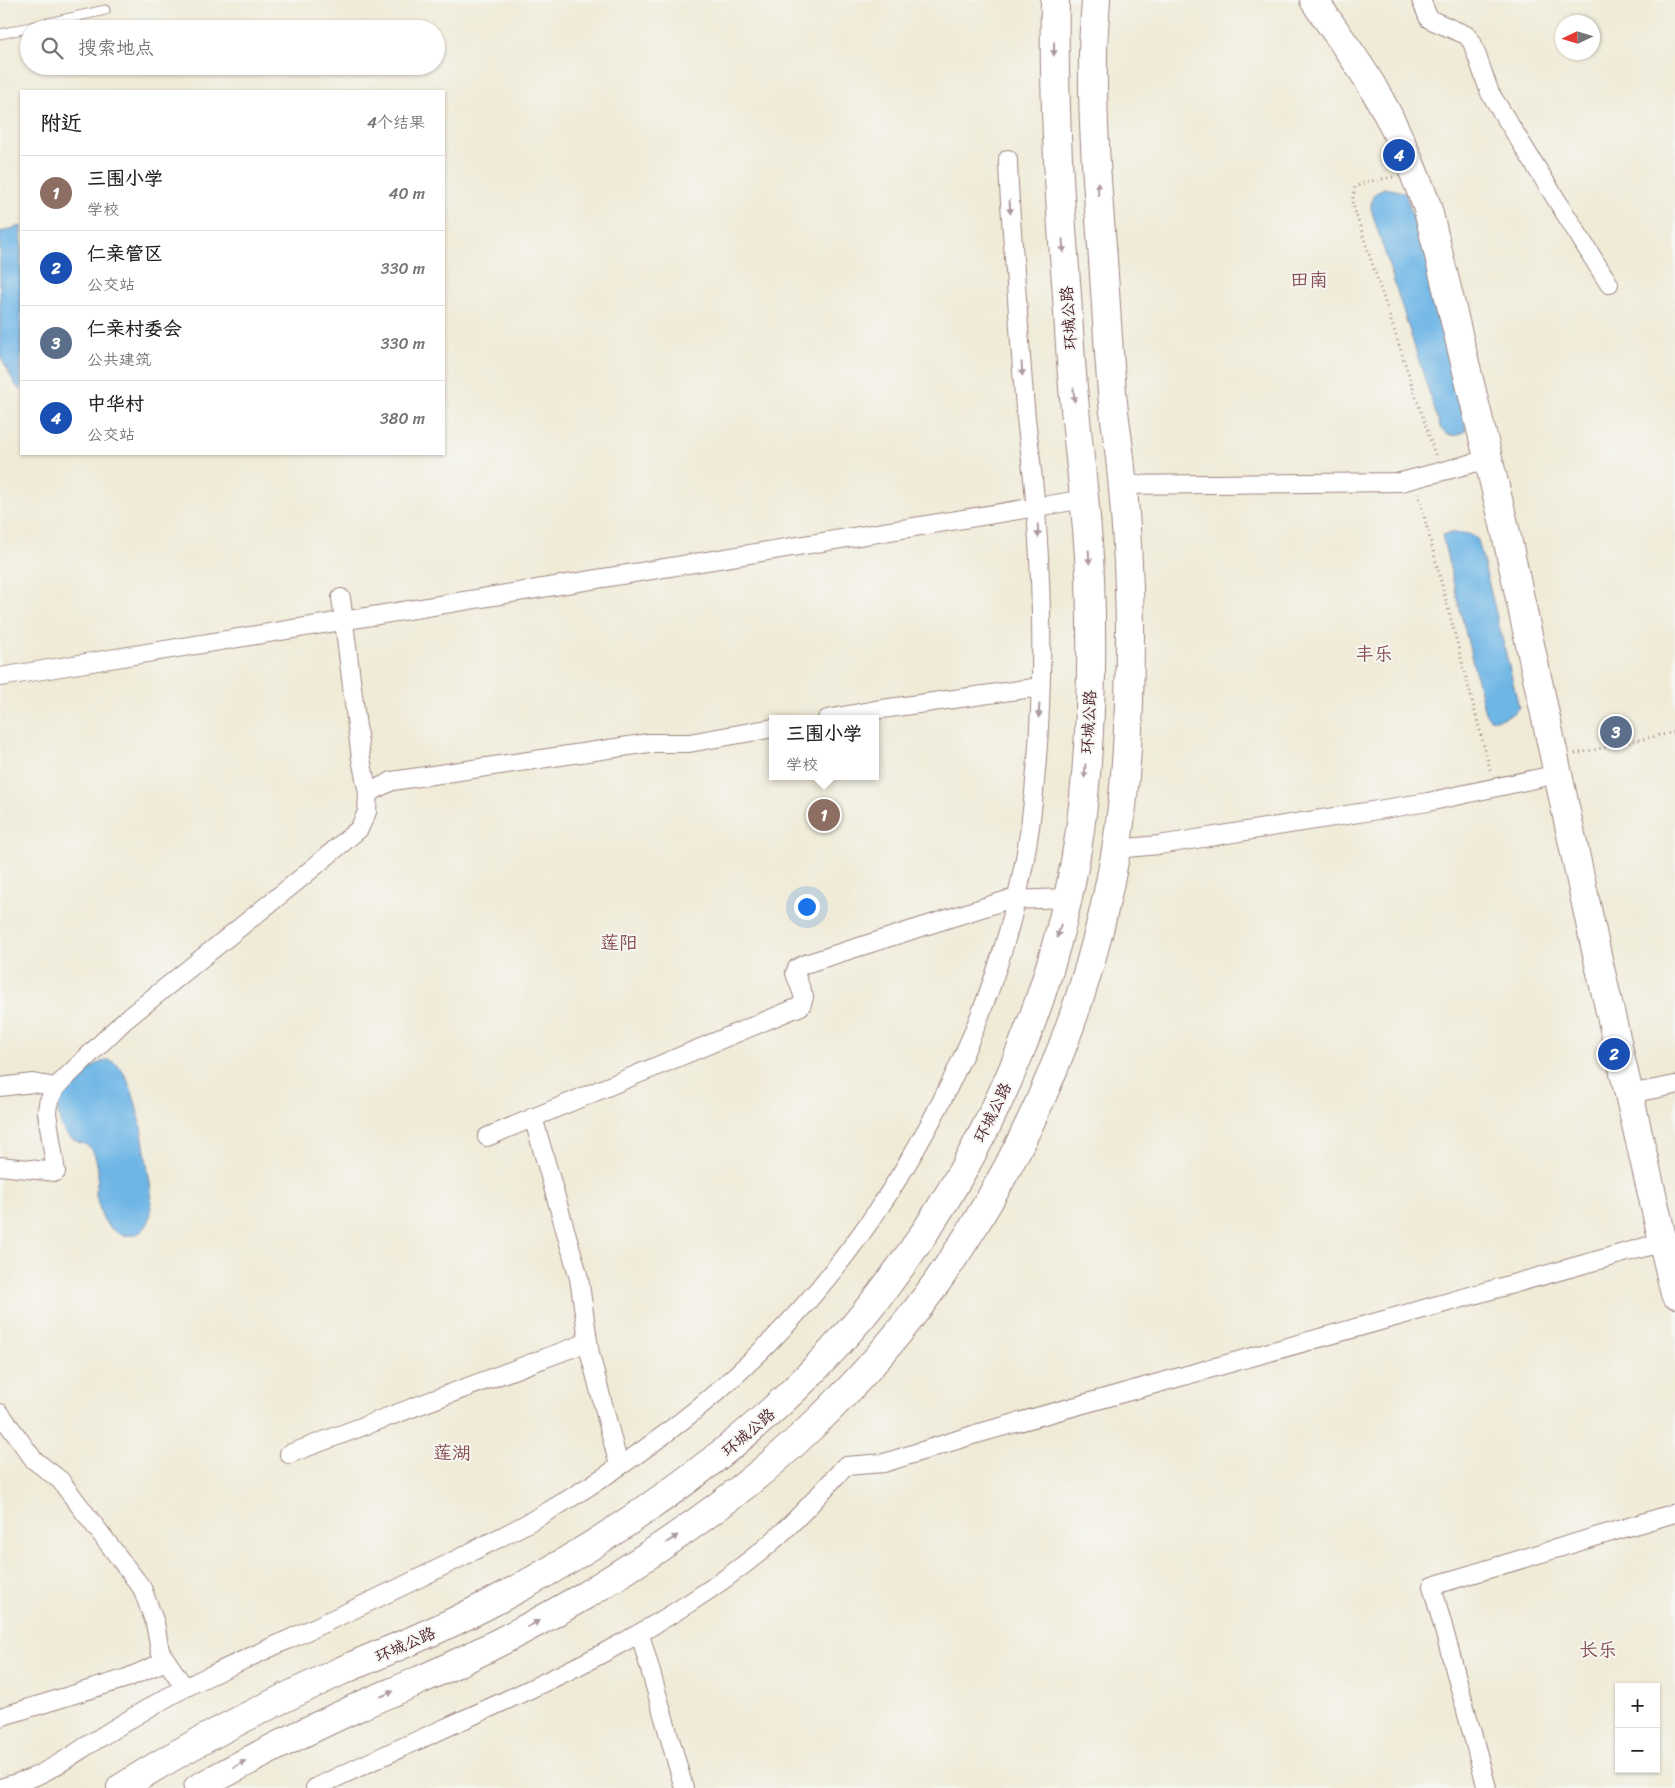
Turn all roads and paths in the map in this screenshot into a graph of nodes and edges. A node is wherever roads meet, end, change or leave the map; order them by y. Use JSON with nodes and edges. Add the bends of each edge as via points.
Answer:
{"nodes":[{"id":1,"x":1055,"y":0,"type":"edge"},
{"id":2,"x":1096,"y":0,"type":"edge"},
{"id":3,"x":1314,"y":0,"type":"edge"},
{"id":4,"x":1421,"y":0,"type":"edge"},
{"id":5,"x":104,"y":10,"type":"dead end"},
{"id":6,"x":61,"y":20,"type":"edge"},
{"id":7,"x":20,"y":29,"type":"edge"},
{"id":8,"x":0,"y":34,"type":"edge"},
{"id":9,"x":1008,"y":159,"type":"dead end"},
{"id":10,"x":1415,"y":175,"type":"junction"},
{"id":11,"x":1104,"y":272,"type":"junction"},
{"id":12,"x":1065,"y":276,"type":"junction"},
{"id":13,"x":1609,"y":284,"type":"dead end"},
{"id":14,"x":1489,"y":459,"type":"junction"},
{"id":15,"x":1441,"y":472,"type":"junction"},
{"id":16,"x":1414,"y":479,"type":"junction"},
{"id":17,"x":1122,"y":485,"type":"junction"},
{"id":18,"x":1085,"y":498,"type":"junction"},
{"id":19,"x":1036,"y":507,"type":"junction"},
{"id":20,"x":341,"y":598,"type":"dead end"},
{"id":21,"x":344,"y":620,"type":"junction"},
{"id":22,"x":0,"y":677,"type":"edge"},
{"id":23,"x":1040,"y":688,"type":"junction"},
{"id":24,"x":848,"y":715,"type":"edge"},
{"id":25,"x":769,"y":729,"type":"edge"},
{"id":26,"x":1675,"y":732,"type":"edge"},
{"id":27,"x":1556,"y":766,"type":"junction"},
{"id":28,"x":1495,"y":788,"type":"junction"},
{"id":29,"x":368,"y":793,"type":"junction"},
{"id":30,"x":1116,"y":849,"type":"junction"},
{"id":31,"x":1067,"y":898,"type":"junction"},
{"id":32,"x":1015,"y":900,"type":"junction"},
{"id":33,"x":1675,"y":1085,"type":"edge"},
{"id":34,"x":0,"y":1087,"type":"edge"},
{"id":35,"x":56,"y":1087,"type":"junction"},
{"id":36,"x":1629,"y":1094,"type":"junction"},
{"id":37,"x":533,"y":1117,"type":"junction"},
{"id":38,"x":487,"y":1137,"type":"dead end"},
{"id":39,"x":0,"y":1166,"type":"edge"},
{"id":40,"x":1663,"y":1242,"type":"junction"},
{"id":41,"x":1675,"y":1294,"type":"edge"},
{"id":42,"x":588,"y":1342,"type":"junction"},
{"id":43,"x":0,"y":1413,"type":"edge"},
{"id":44,"x":289,"y":1454,"type":"dead end"},
{"id":45,"x":619,"y":1466,"type":"junction"},
{"id":46,"x":1675,"y":1513,"type":"edge"},
{"id":47,"x":640,"y":1634,"type":"junction"},
{"id":48,"x":166,"y":1661,"type":"junction"},
{"id":49,"x":185,"y":1688,"type":"junction"},
{"id":50,"x":0,"y":1717,"type":"edge"},
{"id":51,"x":0,"y":1788,"type":"edge"},
{"id":52,"x":121,"y":1788,"type":"edge"},
{"id":53,"x":198,"y":1788,"type":"edge"},
{"id":54,"x":315,"y":1788,"type":"edge"},
{"id":55,"x":684,"y":1788,"type":"edge"},
{"id":56,"x":1487,"y":1788,"type":"edge"}],
"edges":[{"from":1,"to":12,"type":"main road","name":"环城公路","one_way":true,"via":[[1058,178]]},
{"from":11,"to":2,"type":"main road","one_way":true,"via":[[1093,56]]},
{"from":3,"to":10,"type":"main road","via":[[1372,85]]},
{"from":4,"to":13,"type":"street","via":[[1429,18],[1466,34],[1472,42],[1490,93]]},
{"from":5,"to":6,"type":"lane"},
{"from":7,"to":8,"type":"lane"},
{"from":9,"to":19,"type":"street","one_way":true,"via":[[1026,415]]},
{"from":10,"to":14,"type":"main road","via":[[1427,206]]},
{"from":10,"to":15,"type":"path","via":[[1366,182],[1356,187],[1352,202]]},
{"from":11,"to":12,"type":"main road"},
{"from":11,"to":17,"type":"main road"},
{"from":12,"to":18,"type":"main road","name":"环城公路","one_way":true},
{"from":14,"to":15,"type":"street"},
{"from":14,"to":27,"type":"main road"},
{"from":15,"to":16,"type":"street"},
{"from":16,"to":17,"type":"street","via":[[1362,483]]},
{"from":16,"to":28,"type":"path"},
{"from":17,"to":30,"type":"main road","via":[[1129,574],[1129,687]]},
{"from":18,"to":19,"type":"street"},
{"from":18,"to":31,"type":"main road","name":"环城公路","one_way":true,"via":[[1091,630],[1088,736],[1079,836]]},
{"from":19,"to":21,"type":"street"},
{"from":19,"to":23,"type":"street","one_way":true},
{"from":20,"to":21,"type":"street"},
{"from":21,"to":22,"type":"street"},
{"from":21,"to":29,"type":"street"},
{"from":23,"to":24,"type":"street"},
{"from":23,"to":32,"type":"street","one_way":true,"via":[[1030,829]]},
{"from":25,"to":29,"type":"street","via":[[689,743],[650,744],[392,781]]},
{"from":26,"to":27,"type":"path"},
{"from":27,"to":28,"type":"street"},
{"from":27,"to":36,"type":"main road"},
{"from":28,"to":30,"type":"street","via":[[1159,846]]},
{"from":29,"to":35,"type":"street","via":[[367,812],[353,836],[124,1021]]},
{"from":53,"to":30,"type":"main road","one_way":true,"via":[[361,1705],[476,1654],[587,1594],[653,1552],[739,1490],[837,1402],[886,1348],[928,1294],[982,1213],[1023,1138],[1074,1017],[1099,930]]},
{"from":31,"to":32,"type":"street"},
{"from":31,"to":52,"type":"main road","name":"环城公路","one_way":true,"via":[[1025,1037],[970,1157],[924,1233],[891,1279],[838,1344],[779,1405],[667,1495],[567,1561],[459,1619],[225,1727]]},
{"from":32,"to":37,"type":"street","via":[[805,964],[795,973],[804,997],[801,1006]]},
{"from":32,"to":45,"type":"street","via":[[990,988],[964,1056],[920,1141],[881,1205],[829,1276],[744,1367],[684,1419]]},
{"from":33,"to":36,"type":"street"},
{"from":34,"to":35,"type":"street","via":[[33,1083]]},
{"from":35,"to":39,"type":"street","via":[[47,1113],[56,1172]]},
{"from":36,"to":40,"type":"main road"},
{"from":37,"to":38,"type":"street"},
{"from":37,"to":42,"type":"street","via":[[579,1278]]},
{"from":40,"to":41,"type":"main road"},
{"from":40,"to":47,"type":"street","via":[[976,1434],[884,1463],[845,1466],[805,1511],[762,1551]]},
{"from":42,"to":44,"type":"street"},
{"from":42,"to":45,"type":"street"},
{"from":43,"to":48,"type":"street","via":[[34,1460],[60,1480],[142,1588]]},
{"from":45,"to":49,"type":"street","via":[[537,1518],[435,1571]]},
{"from":46,"to":56,"type":"street","via":[[1432,1586]]},
{"from":47,"to":54,"type":"street","via":[[558,1676]]},
{"from":47,"to":55,"type":"street"},
{"from":48,"to":49,"type":"street"},
{"from":48,"to":50,"type":"street","via":[[127,1678]]},
{"from":49,"to":51,"type":"street","via":[[53,1767]]}]}
